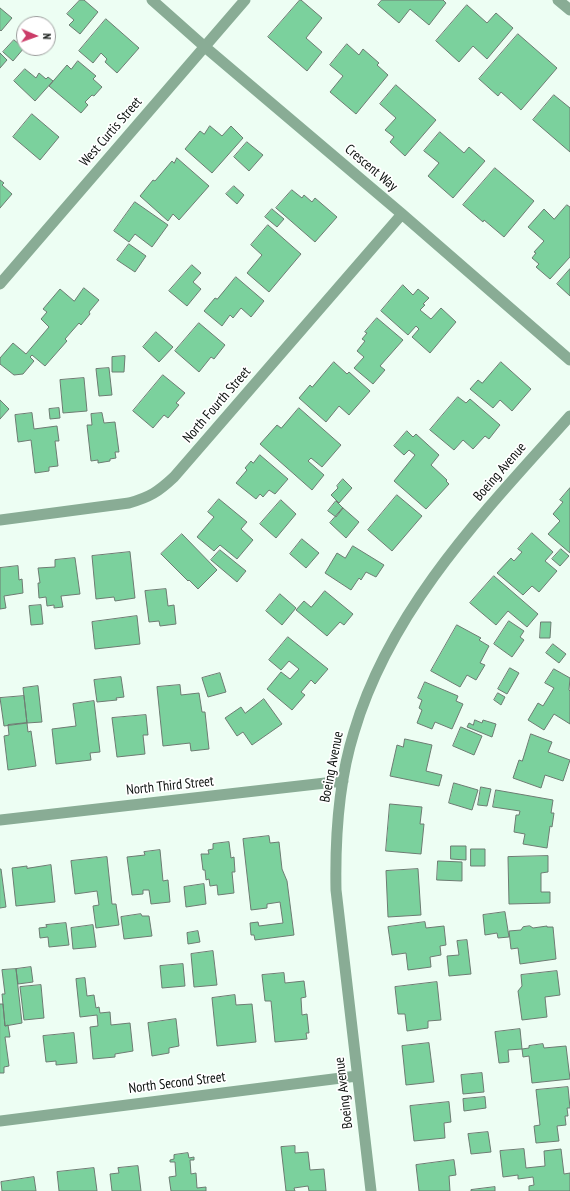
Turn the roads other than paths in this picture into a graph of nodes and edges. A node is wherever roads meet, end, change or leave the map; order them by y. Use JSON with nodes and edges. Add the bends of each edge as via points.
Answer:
{"nodes":[{"id":1,"x":152,"y":0,"type":"edge"},
{"id":2,"x":245,"y":0,"type":"edge"},
{"id":3,"x":558,"y":0,"type":"edge"},
{"id":4,"x":570,"y":10,"type":"edge"},
{"id":5,"x":205,"y":46,"type":"junction"},
{"id":6,"x":402,"y":214,"type":"junction"},
{"id":7,"x":0,"y":284,"type":"edge"},
{"id":8,"x":570,"y":360,"type":"edge"},
{"id":9,"x":570,"y":416,"type":"edge"},
{"id":10,"x":0,"y":520,"type":"edge"},
{"id":11,"x":343,"y":781,"type":"junction"},
{"id":12,"x":0,"y":820,"type":"edge"},
{"id":13,"x":357,"y":1076,"type":"junction"},
{"id":14,"x":0,"y":1121,"type":"edge"},
{"id":15,"x":371,"y":1191,"type":"edge"}],
"edges":[{"from":1,"to":5,"type":"street","name":"Crescent Way"},
{"from":2,"to":5,"type":"street","name":"West Curtis Street"},
{"from":3,"to":4,"type":"street"},
{"from":5,"to":6,"type":"street","name":"Crescent Way"},
{"from":5,"to":7,"type":"street","name":"West Curtis Street"},
{"from":6,"to":8,"type":"street","name":"Crescent Way"},
{"from":6,"to":10,"type":"street","name":"North Fourth Street","via":[[161,489],[129,503]]},
{"from":9,"to":11,"type":"street","name":"Boeing Avenue","via":[[472,527],[413,605],[362,707],[353,733]]},
{"from":11,"to":12,"type":"street","name":"North Third Street"},
{"from":11,"to":13,"type":"street","name":"Boeing Avenue","via":[[336,842],[336,890]]},
{"from":13,"to":14,"type":"street","name":"North Second Street"},
{"from":13,"to":15,"type":"street","name":"Boeing Avenue"}]}
